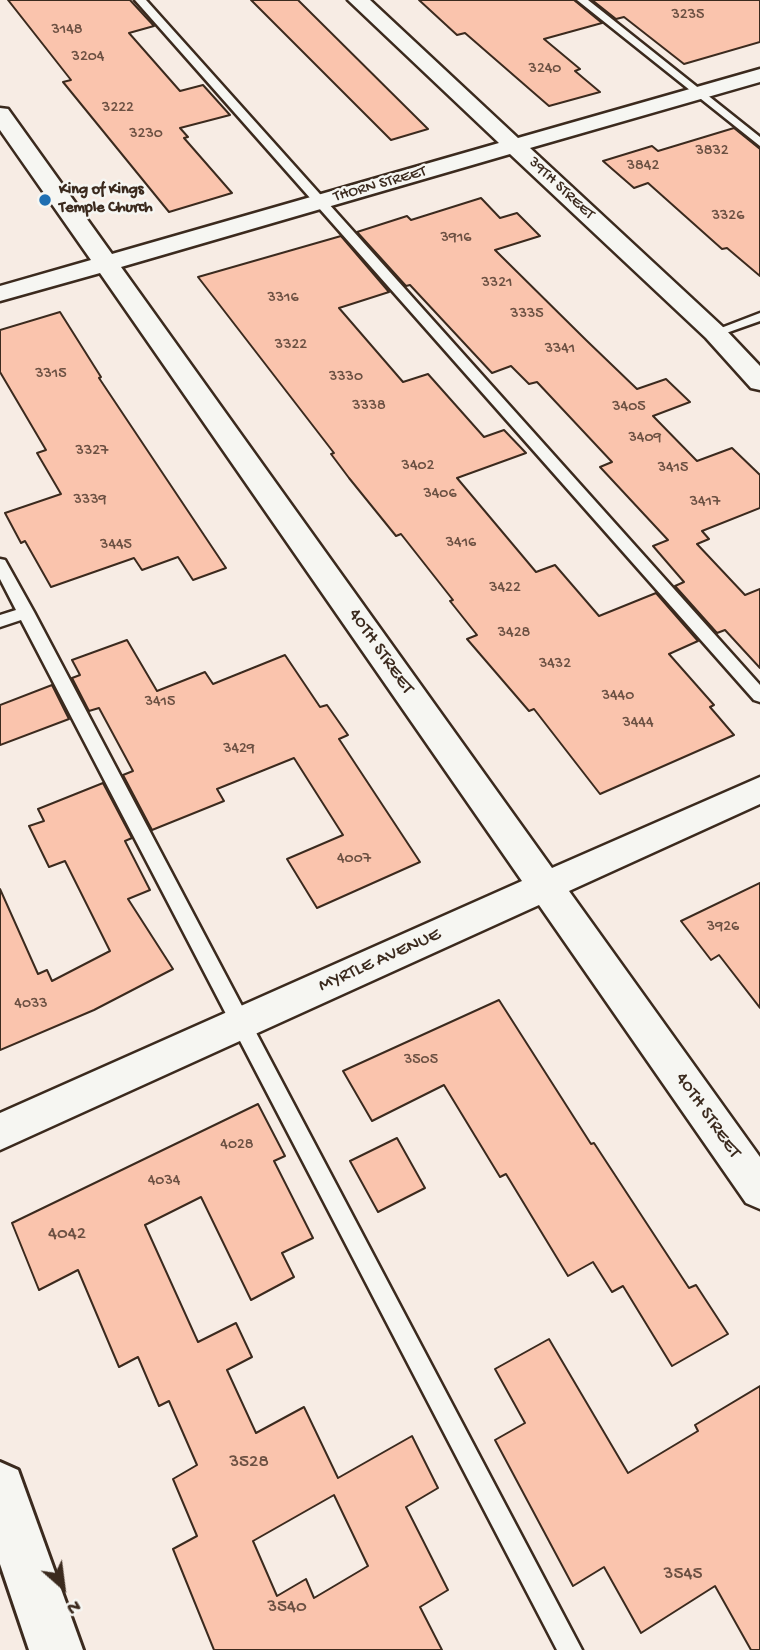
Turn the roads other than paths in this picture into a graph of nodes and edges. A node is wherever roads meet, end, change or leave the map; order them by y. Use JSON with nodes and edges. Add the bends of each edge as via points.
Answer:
{"nodes":[{"id":1,"x":140,"y":0,"type":"edge"},
{"id":2,"x":358,"y":0,"type":"edge"},
{"id":3,"x":582,"y":0,"type":"edge"},
{"id":4,"x":760,"y":75,"type":"edge"},
{"id":5,"x":697,"y":93,"type":"junction"},
{"id":6,"x":0,"y":114,"type":"edge"},
{"id":7,"x":760,"y":143,"type":"edge"},
{"id":8,"x":515,"y":146,"type":"junction"},
{"id":9,"x":322,"y":201,"type":"junction"},
{"id":10,"x":105,"y":264,"type":"junction"},
{"id":11,"x":0,"y":294,"type":"edge"},
{"id":12,"x":760,"y":317,"type":"edge"},
{"id":13,"x":715,"y":333,"type":"junction"},
{"id":14,"x":756,"y":372,"type":"edge"},
{"id":15,"x":0,"y":564,"type":"edge"},
{"id":16,"x":26,"y":612,"type":"junction"},
{"id":17,"x":0,"y":621,"type":"edge"},
{"id":18,"x":760,"y":696,"type":"edge"},
{"id":19,"x":760,"y":790,"type":"edge"},
{"id":20,"x":545,"y":887,"type":"junction"},
{"id":21,"x":242,"y":1023,"type":"junction"},
{"id":22,"x":0,"y":1132,"type":"edge"},
{"id":23,"x":760,"y":1190,"type":"edge"},
{"id":24,"x":0,"y":1488,"type":"edge"},
{"id":25,"x":57,"y":1650,"type":"edge"},
{"id":26,"x":570,"y":1650,"type":"edge"}],
"edges":[{"from":1,"to":9,"type":"lane"},
{"from":2,"to":8,"type":"street","name":"39TH STREET"},
{"from":3,"to":5,"type":"lane"},
{"from":4,"to":5,"type":"street","name":"THORN STREET"},
{"from":5,"to":7,"type":"lane"},
{"from":5,"to":8,"type":"street","name":"THORN STREET"},
{"from":6,"to":10,"type":"street","name":"40TH STREET"},
{"from":8,"to":9,"type":"street","name":"THORN STREET"},
{"from":8,"to":13,"type":"street","name":"39TH STREET"},
{"from":9,"to":10,"type":"street","name":"THORN STREET"},
{"from":9,"to":18,"type":"lane"},
{"from":10,"to":11,"type":"street","name":"THORN STREET"},
{"from":10,"to":20,"type":"street","name":"40TH STREET"},
{"from":12,"to":13,"type":"lane"},
{"from":13,"to":14,"type":"street","name":"39TH STREET"},
{"from":15,"to":16,"type":"lane"},
{"from":16,"to":17,"type":"lane"},
{"from":16,"to":21,"type":"lane"},
{"from":19,"to":20,"type":"street","name":"MYRTLE AVENUE"},
{"from":20,"to":21,"type":"street","name":"MYRTLE AVENUE"},
{"from":20,"to":23,"type":"street","name":"40TH STREET"},
{"from":21,"to":22,"type":"street","name":"MYRTLE AVENUE"},
{"from":21,"to":26,"type":"lane"},
{"from":24,"to":25,"type":"street"}]}
